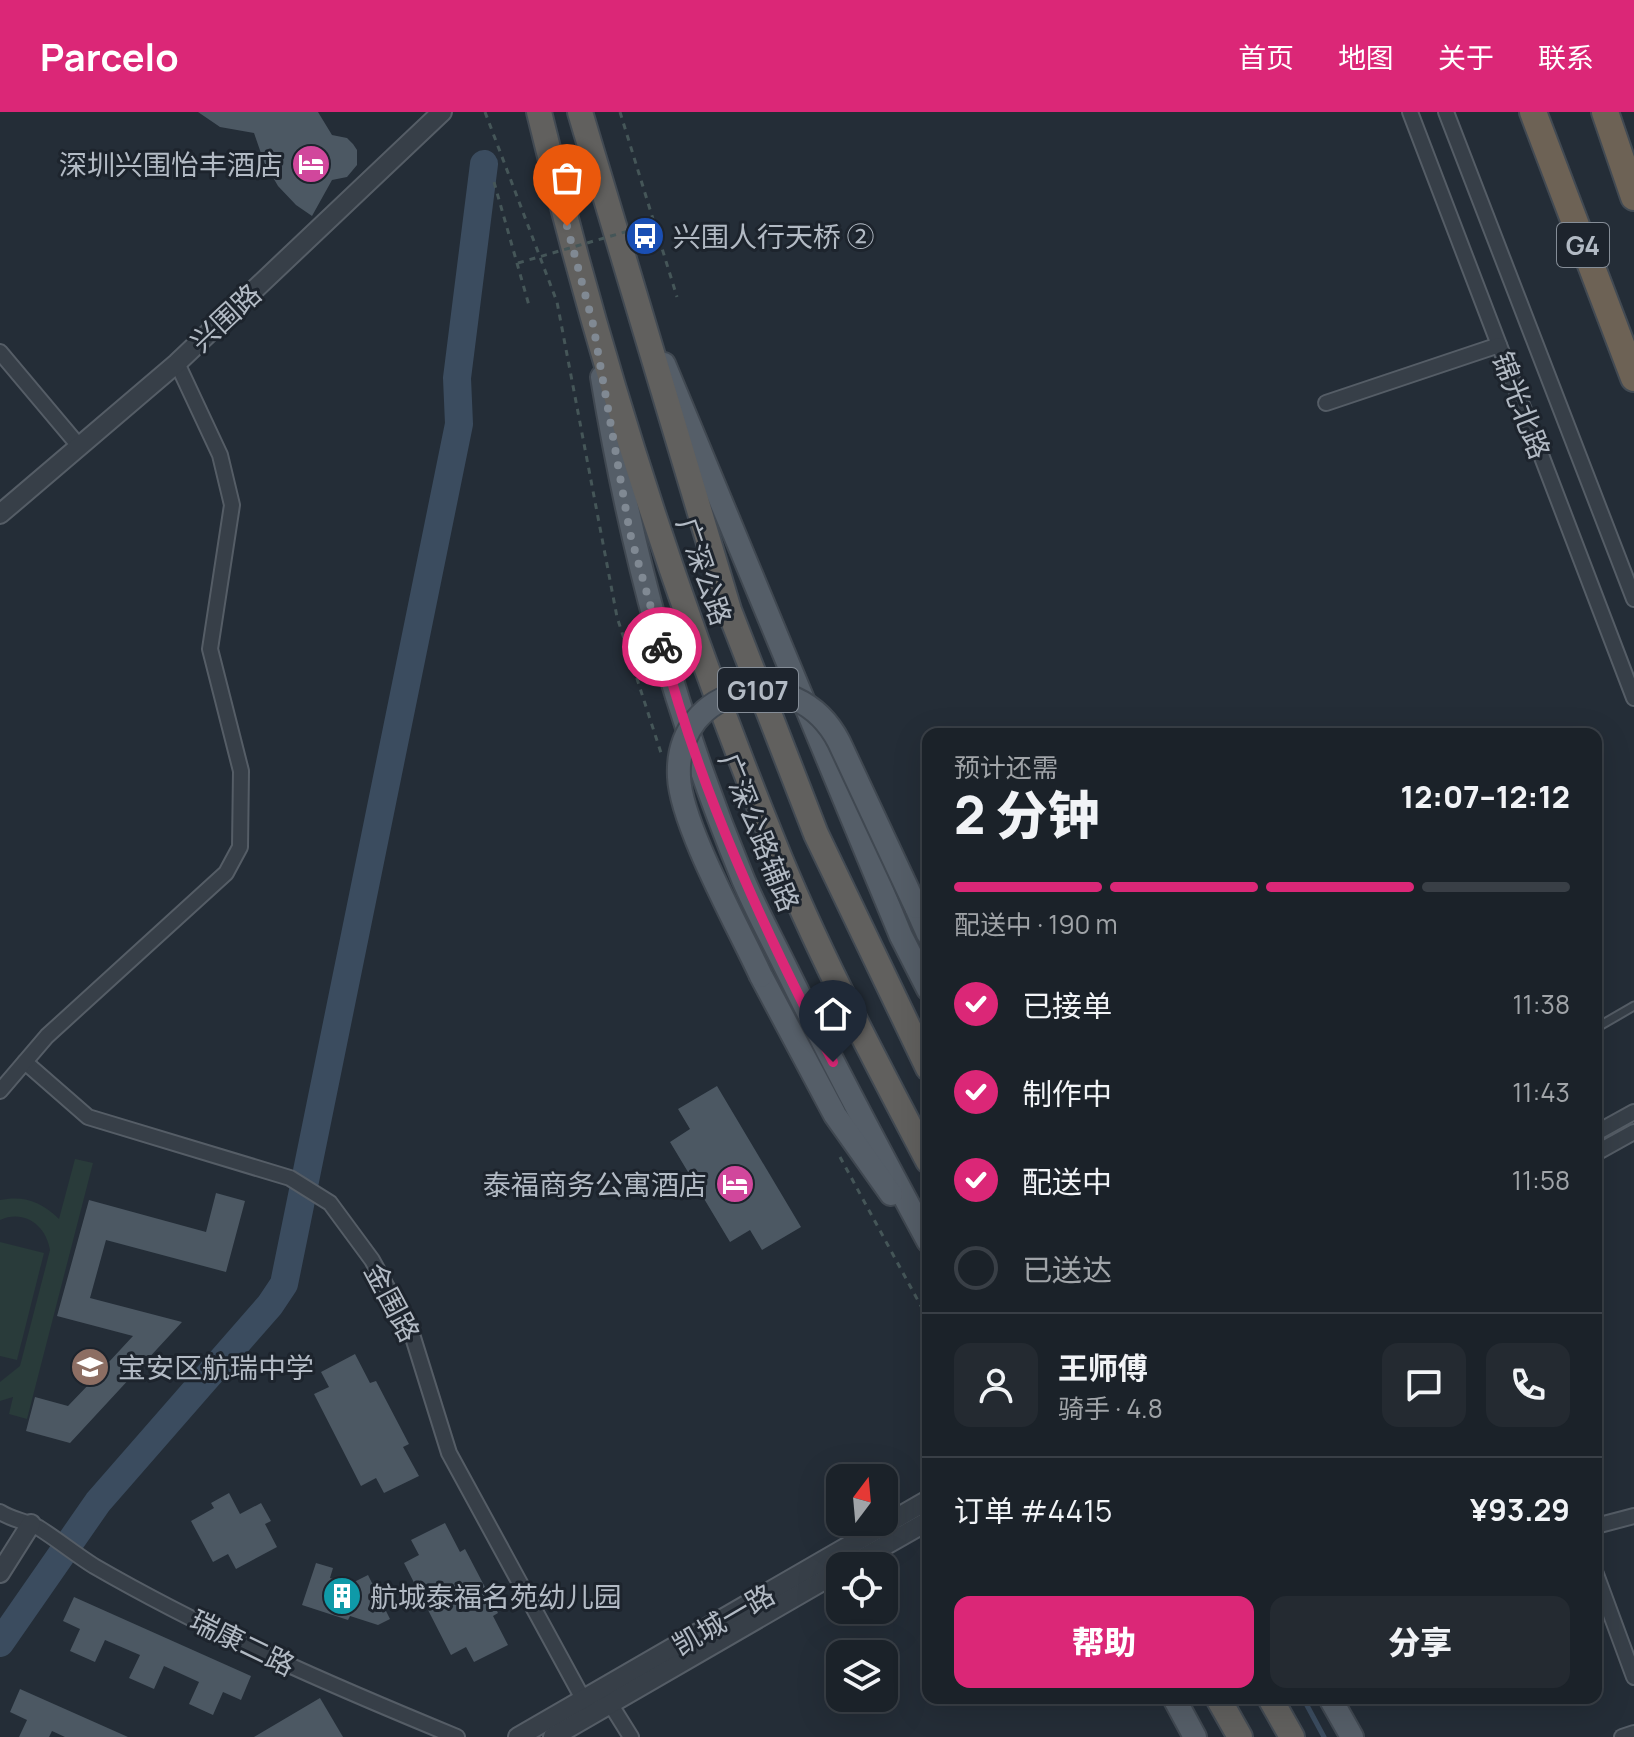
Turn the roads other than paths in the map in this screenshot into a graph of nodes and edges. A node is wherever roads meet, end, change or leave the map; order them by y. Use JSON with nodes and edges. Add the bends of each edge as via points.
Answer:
{"nodes":[{"id":1,"x":442,"y":112,"type":"edge"},
{"id":2,"x":539,"y":112,"type":"edge"},
{"id":3,"x":580,"y":112,"type":"edge"},
{"id":4,"x":1410,"y":112,"type":"edge"},
{"id":5,"x":1446,"y":112,"type":"edge"},
{"id":6,"x":1533,"y":112,"type":"edge"},
{"id":7,"x":1605,"y":112,"type":"edge"},
{"id":8,"x":1634,"y":197,"type":"edge"},
{"id":9,"x":634,"y":295,"type":"junction"},
{"id":10,"x":593,"y":324,"type":"junction"},
{"id":11,"x":1499,"y":345,"type":"junction"},
{"id":12,"x":0,"y":352,"type":"edge"},
{"id":13,"x":177,"y":363,"type":"junction"},
{"id":14,"x":1634,"y":378,"type":"edge"},
{"id":15,"x":1326,"y":403,"type":"dead end"},
{"id":16,"x":79,"y":446,"type":"junction"},
{"id":17,"x":0,"y":514,"type":"edge"},
{"id":18,"x":1634,"y":599,"type":"edge"},
{"id":19,"x":1634,"y":698,"type":"edge"},
{"id":20,"x":922,"y":920,"type":"edge"},
{"id":21,"x":922,"y":977,"type":"edge"},
{"id":22,"x":1634,"y":1006,"type":"edge"},
{"id":23,"x":1602,"y":1025,"type":"edge"},
{"id":24,"x":922,"y":1056,"type":"edge"},
{"id":25,"x":25,"y":1062,"type":"junction"},
{"id":26,"x":0,"y":1091,"type":"edge"},
{"id":27,"x":1634,"y":1112,"type":"edge"},
{"id":28,"x":1602,"y":1130,"type":"edge"},
{"id":29,"x":1634,"y":1132,"type":"edge"},
{"id":30,"x":922,"y":1149,"type":"edge"},
{"id":31,"x":1602,"y":1150,"type":"edge"},
{"id":32,"x":922,"y":1232,"type":"edge"},
{"id":33,"x":922,"y":1236,"type":"edge"},
{"id":34,"x":922,"y":1504,"type":"edge"},
{"id":35,"x":0,"y":1512,"type":"edge"},
{"id":36,"x":1634,"y":1516,"type":"edge"},
{"id":37,"x":922,"y":1524,"type":"edge"},
{"id":38,"x":1602,"y":1524,"type":"edge"},
{"id":39,"x":34,"y":1526,"type":"junction"},
{"id":40,"x":874,"y":1552,"type":"edge"},
{"id":41,"x":0,"y":1573,"type":"edge"},
{"id":42,"x":826,"y":1578,"type":"edge"},
{"id":43,"x":1602,"y":1590,"type":"edge"},
{"id":44,"x":1634,"y":1677,"type":"edge"},
{"id":45,"x":606,"y":1696,"type":"junction"},
{"id":46,"x":1177,"y":1704,"type":"edge"},
{"id":47,"x":1221,"y":1704,"type":"edge"},
{"id":48,"x":1273,"y":1704,"type":"edge"},
{"id":49,"x":1333,"y":1704,"type":"edge"},
{"id":50,"x":587,"y":1707,"type":"junction"},
{"id":51,"x":1634,"y":1733,"type":"edge"},
{"id":52,"x":457,"y":1737,"type":"edge"},
{"id":53,"x":518,"y":1737,"type":"edge"},
{"id":54,"x":553,"y":1737,"type":"edge"},
{"id":55,"x":631,"y":1737,"type":"edge"},
{"id":56,"x":1195,"y":1737,"type":"edge"},
{"id":57,"x":1240,"y":1737,"type":"edge"},
{"id":58,"x":1292,"y":1737,"type":"edge"},
{"id":59,"x":1352,"y":1737,"type":"edge"},
{"id":60,"x":1622,"y":1737,"type":"edge"}],
"edges":[{"from":1,"to":13,"type":"street","name":"兴围路"},
{"from":2,"to":10,"type":"highway","name":"广深公路","number":"G107"},
{"from":3,"to":9,"type":"highway","name":"广深公路","number":"G107"},
{"from":4,"to":11,"type":"street","name":"锦光北路"},
{"from":5,"to":18,"type":"street","name":"锦光北路"},
{"from":6,"to":14,"type":"highway","number":"G4"},
{"from":7,"to":8,"type":"highway","number":"G4"},
{"from":9,"to":21,"type":"main road"},
{"from":9,"to":24,"type":"highway","name":"广深公路","number":"G107","via":[[729,610],[785,762],[850,912]]},
{"from":10,"to":30,"type":"highway","name":"广深公路","number":"G107","via":[[688,617],[774,843]]},
{"from":10,"to":32,"type":"main road","name":"广深公路辅路","via":[[630,533],[709,794],[778,952]]},
{"from":11,"to":15,"type":"street"},
{"from":11,"to":19,"type":"street","name":"锦光北路"},
{"from":12,"to":16,"type":"street"},
{"from":13,"to":16,"type":"street","name":"兴围路"},
{"from":13,"to":25,"type":"street","via":[[220,455],[232,505],[210,649],[241,771],[240,847],[226,873]]},
{"from":16,"to":17,"type":"street","name":"兴围路"},
{"from":20,"to":33,"type":"main road","bridge":true,"via":[[824,718],[788,694],[759,690],[731,696],[706,711],[688,734],[679,762],[680,791],[693,826],[761,976],[835,1115]]},
{"from":22,"to":23,"type":"lane"},
{"from":25,"to":26,"type":"street"},
{"from":25,"to":50,"type":"street","name":"金围路","via":[[88,1117],[279,1174],[330,1203],[372,1260],[411,1331],[449,1453]]},
{"from":27,"to":28,"type":"street"},
{"from":29,"to":31,"type":"street"},
{"from":34,"to":45,"type":"street","name":"凯城一路"},
{"from":35,"to":39,"type":"street","name":"瑞康二路"},
{"from":36,"to":38,"type":"street"},
{"from":37,"to":40,"type":"street"},
{"from":39,"to":41,"type":"street"},
{"from":39,"to":52,"type":"street","name":"瑞康二路","via":[[92,1564],[270,1657]]},
{"from":42,"to":45,"type":"street","name":"凯城一路"},
{"from":43,"to":44,"type":"street"},
{"from":45,"to":50,"type":"street","name":"凯城一路"},
{"from":45,"to":55,"type":"street"},
{"from":46,"to":56,"type":"main road"},
{"from":47,"to":57,"type":"highway"},
{"from":48,"to":58,"type":"highway"},
{"from":49,"to":59,"type":"main road"},
{"from":50,"to":53,"type":"street","name":"凯城一路"},
{"from":50,"to":54,"type":"street","name":"凯城一路"},
{"from":51,"to":60,"type":"street"}]}
